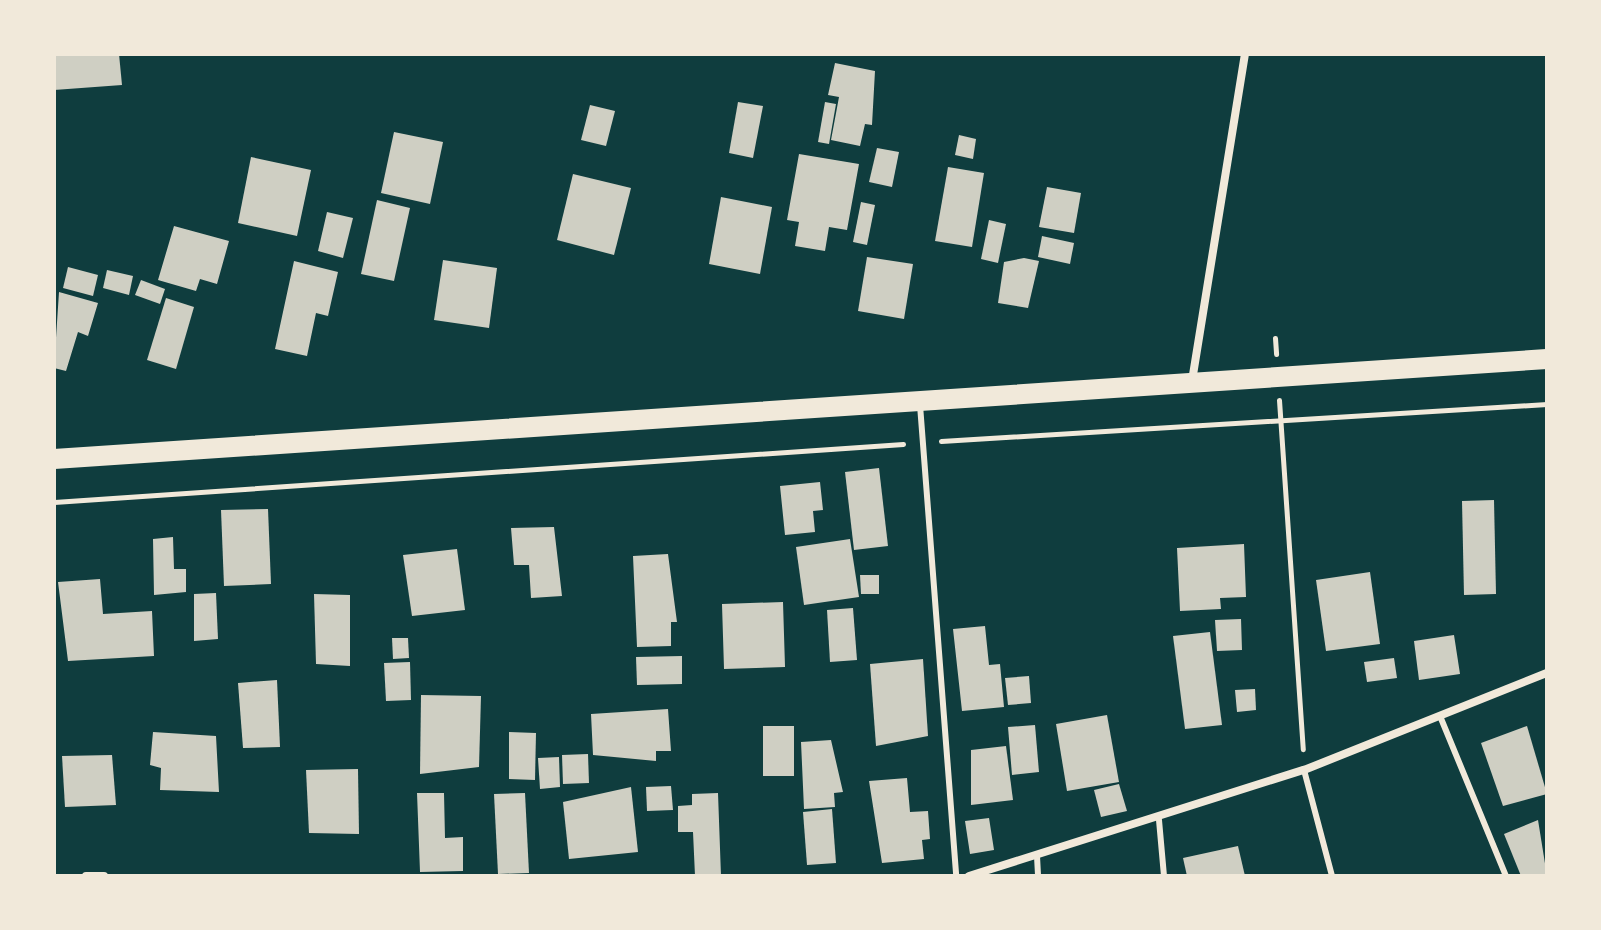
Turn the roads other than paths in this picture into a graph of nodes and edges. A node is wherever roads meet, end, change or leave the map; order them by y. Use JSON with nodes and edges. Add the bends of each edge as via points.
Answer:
{"nodes":[{"id":1,"x":1245,"y":54,"type":"edge"},
{"id":2,"x":1547,"y":359,"type":"edge"},
{"id":3,"x":1192,"y":382,"type":"junction"},
{"id":4,"x":920,"y":402,"type":"junction"},
{"id":5,"x":54,"y":459,"type":"edge"},
{"id":6,"x":1547,"y":673,"type":"edge"},
{"id":7,"x":1440,"y":716,"type":"junction"},
{"id":8,"x":1304,"y":770,"type":"junction"},
{"id":9,"x":1159,"y":820,"type":"junction"},
{"id":10,"x":1037,"y":856,"type":"junction"},
{"id":11,"x":86,"y":876,"type":"edge"},
{"id":12,"x":104,"y":876,"type":"edge"},
{"id":13,"x":956,"y":876,"type":"edge"},
{"id":14,"x":969,"y":876,"type":"edge"},
{"id":15,"x":1038,"y":876,"type":"edge"},
{"id":16,"x":1164,"y":876,"type":"edge"},
{"id":17,"x":1332,"y":876,"type":"edge"},
{"id":18,"x":1506,"y":876,"type":"edge"}],
"edges":[{"from":1,"to":3,"type":"street"},
{"from":2,"to":3,"type":"main road"},
{"from":3,"to":4,"type":"main road"},
{"from":4,"to":5,"type":"main road"},
{"from":4,"to":13,"type":"lane"},
{"from":6,"to":7,"type":"street"},
{"from":7,"to":8,"type":"street"},
{"from":7,"to":18,"type":"lane"},
{"from":8,"to":9,"type":"street"},
{"from":8,"to":17,"type":"lane"},
{"from":9,"to":10,"type":"street"},
{"from":9,"to":16,"type":"lane"},
{"from":10,"to":14,"type":"street"},
{"from":10,"to":15,"type":"lane"},
{"from":11,"to":12,"type":"street"}]}
